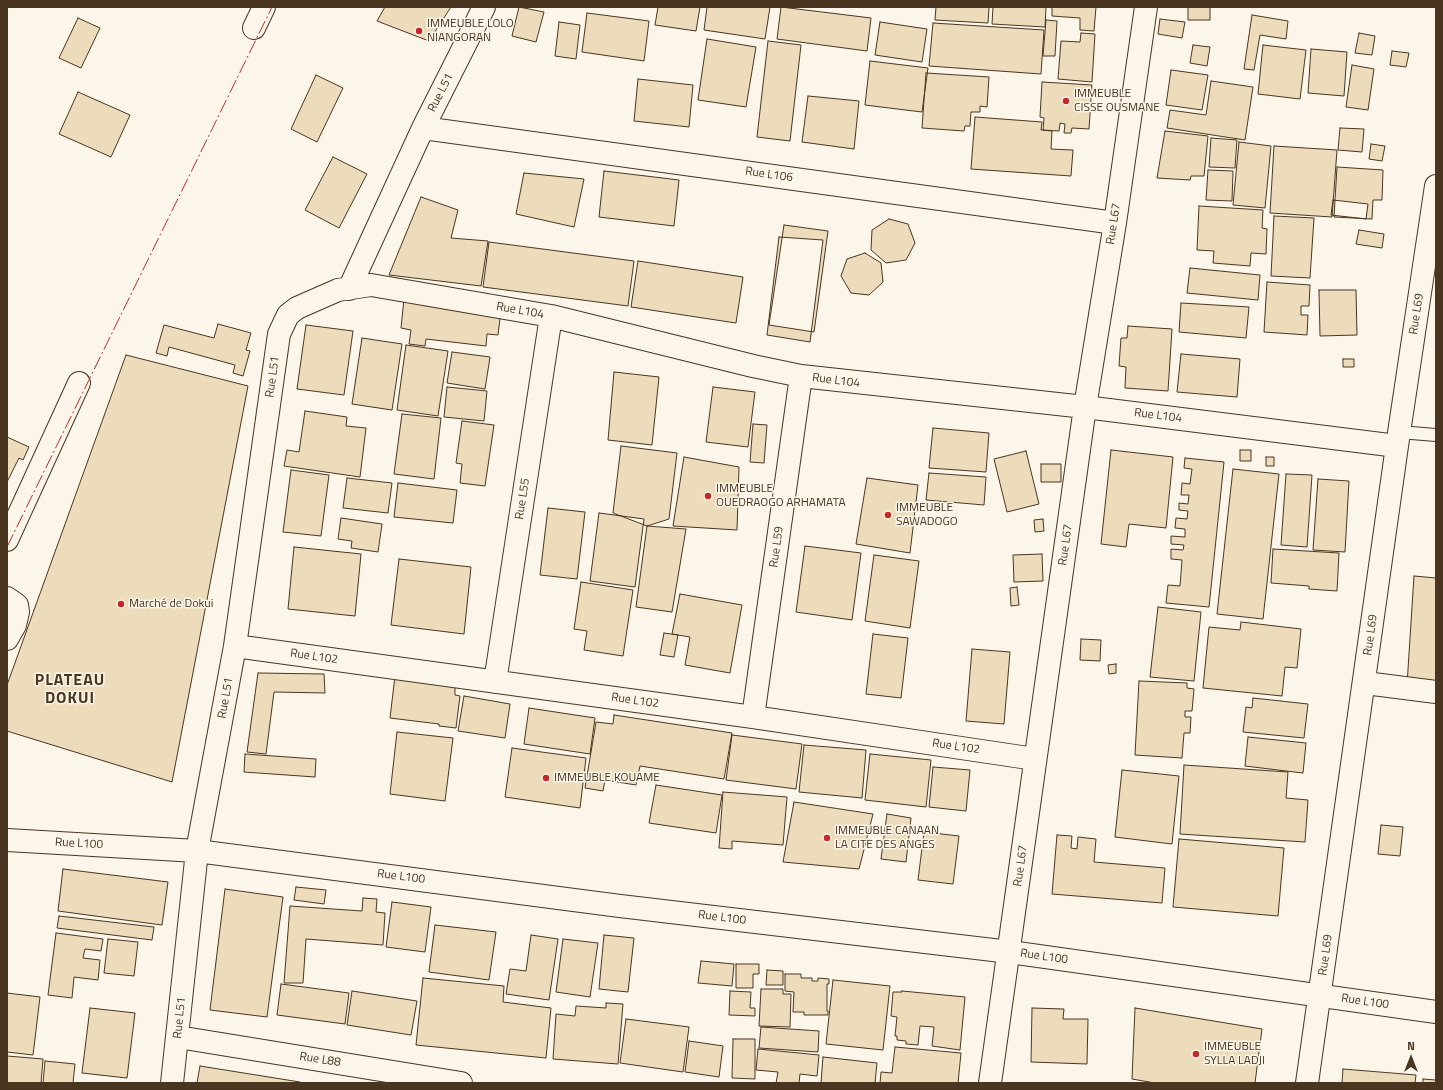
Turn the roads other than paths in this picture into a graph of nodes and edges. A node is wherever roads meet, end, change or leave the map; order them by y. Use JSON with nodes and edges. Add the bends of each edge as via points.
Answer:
{"nodes":[{"id":1,"x":264,"y":7,"type":"edge"},
{"id":2,"x":484,"y":7,"type":"edge"},
{"id":3,"x":1146,"y":7,"type":"edge"},
{"id":4,"x":254,"y":28,"type":"dead end"},
{"id":5,"x":423,"y":128,"type":"junction"},
{"id":6,"x":1436,"y":186,"type":"edge"},
{"id":7,"x":1115,"y":223,"type":"junction"},
{"id":8,"x":349,"y":289,"type":"junction"},
{"id":9,"x":288,"y":315,"type":"joint"},
{"id":10,"x":551,"y":316,"type":"junction"},
{"id":11,"x":801,"y":376,"type":"junction"},
{"id":12,"x":79,"y":384,"type":"dead end"},
{"id":13,"x":1085,"y":407,"type":"junction"},
{"id":14,"x":1436,"y":435,"type":"edge"},
{"id":15,"x":1398,"y":439,"type":"junction"},
{"id":16,"x":7,"y":540,"type":"edge"},
{"id":17,"x":7,"y":598,"type":"edge"},
{"id":18,"x":7,"y":639,"type":"edge"},
{"id":19,"x":235,"y":646,"type":"junction"},
{"id":20,"x":495,"y":682,"type":"junction"},
{"id":21,"x":1365,"y":683,"type":"junction"},
{"id":22,"x":1436,"y":692,"type":"edge"},
{"id":23,"x":753,"y":717,"type":"junction"},
{"id":24,"x":1035,"y":759,"type":"junction"},
{"id":25,"x":7,"y":840,"type":"edge"},
{"id":26,"x":197,"y":851,"type":"junction"},
{"id":27,"x":1010,"y":952,"type":"junction"},
{"id":28,"x":1321,"y":995,"type":"junction"},
{"id":29,"x":1436,"y":1012,"type":"edge"},
{"id":30,"x":178,"y":1037,"type":"junction"},
{"id":31,"x":172,"y":1083,"type":"edge"},
{"id":32,"x":456,"y":1083,"type":"edge"},
{"id":33,"x":990,"y":1083,"type":"edge"},
{"id":34,"x":1307,"y":1083,"type":"edge"}],
"edges":[{"from":1,"to":4,"type":"street"},
{"from":2,"to":5,"type":"street","name":"Rue L51"},
{"from":3,"to":7,"type":"street","name":"Rue L67"},
{"from":5,"to":7,"type":"street","name":"Rue L106"},
{"from":5,"to":8,"type":"street","name":"Rue L51"},
{"from":6,"to":15,"type":"street","name":"Rue L69"},
{"from":7,"to":13,"type":"street","name":"Rue L67"},
{"from":8,"to":9,"type":"street","name":"Rue L104","via":[[338,290],[297,308]]},
{"from":8,"to":10,"type":"street","name":"Rue L104","via":[[371,285]]},
{"from":9,"to":19,"type":"street","name":"Rue L51","via":[[279,334]]},
{"from":10,"to":11,"type":"street","name":"Rue L104"},
{"from":10,"to":20,"type":"street","name":"Rue L55"},
{"from":11,"to":13,"type":"street","name":"Rue L104"},
{"from":11,"to":23,"type":"street","name":"Rue L59"},
{"from":12,"to":16,"type":"street"},
{"from":13,"to":15,"type":"street","name":"Rue L104"},
{"from":13,"to":24,"type":"street","name":"Rue L67"},
{"from":14,"to":15,"type":"lane"},
{"from":15,"to":21,"type":"street","name":"Rue L69"},
{"from":17,"to":18,"type":"street","via":[[17,605],[18,612],[15,625]]},
{"from":19,"to":20,"type":"street","name":"Rue L102"},
{"from":19,"to":26,"type":"street","name":"Rue L51"},
{"from":20,"to":23,"type":"street","name":"Rue L102"},
{"from":21,"to":22,"type":"street"},
{"from":21,"to":28,"type":"street","name":"Rue L69"},
{"from":23,"to":24,"type":"street","name":"Rue L102"},
{"from":24,"to":27,"type":"street","name":"Rue L67"},
{"from":25,"to":26,"type":"street","name":"Rue L100"},
{"from":26,"to":27,"type":"street","name":"Rue L100","via":[[620,906]]},
{"from":26,"to":30,"type":"street","name":"Rue L51"},
{"from":27,"to":28,"type":"street","name":"Rue L100"},
{"from":27,"to":33,"type":"street","name":"Rue L67"},
{"from":28,"to":29,"type":"street","name":"Rue L100"},
{"from":28,"to":34,"type":"street","name":"Rue L69"},
{"from":30,"to":31,"type":"street","name":"Rue L51"},
{"from":30,"to":32,"type":"street","name":"Rue L88"}]}
